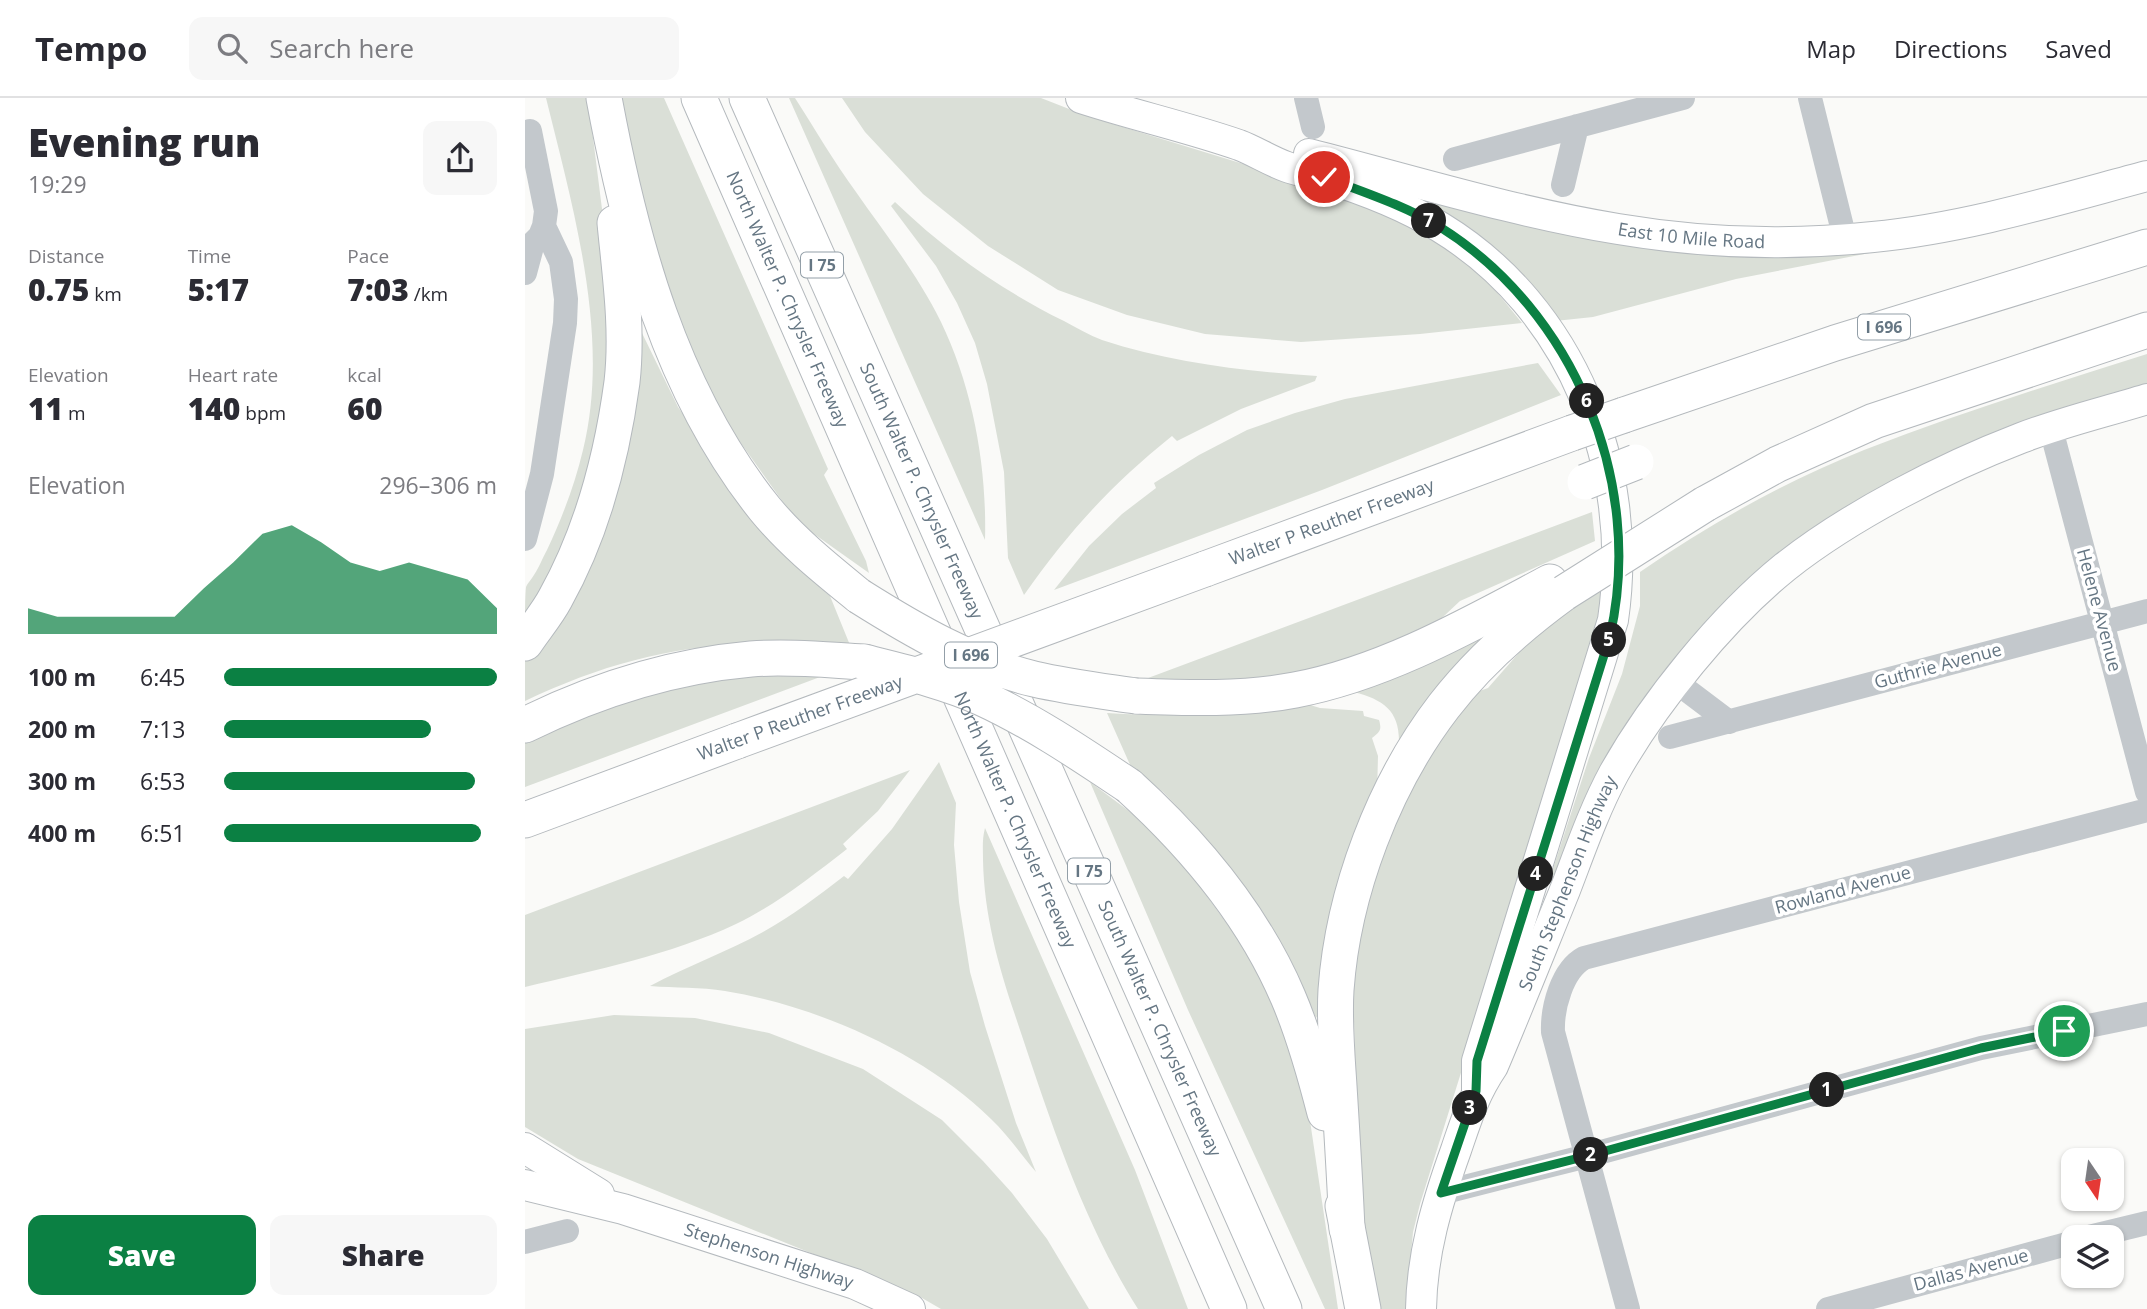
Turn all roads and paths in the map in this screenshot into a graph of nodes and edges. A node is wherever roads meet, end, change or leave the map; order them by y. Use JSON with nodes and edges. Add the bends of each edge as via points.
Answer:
{"nodes":[{"id":1,"x":604,"y":98,"type":"edge"},
{"id":2,"x":699,"y":98,"type":"edge"},
{"id":3,"x":747,"y":98,"type":"edge"},
{"id":4,"x":1081,"y":98,"type":"edge"},
{"id":5,"x":1306,"y":98,"type":"edge"},
{"id":6,"x":1683,"y":98,"type":"edge"},
{"id":7,"x":1810,"y":98,"type":"edge"},
{"id":8,"x":1577,"y":126,"type":"junction"},
{"id":9,"x":1313,"y":127,"type":"dead end"},
{"id":10,"x":530,"y":131,"type":"dead end"},
{"id":11,"x":1239,"y":145,"type":"junction"},
{"id":12,"x":1455,"y":159,"type":"dead end"},
{"id":13,"x":616,"y":163,"type":"junction"},
{"id":14,"x":2147,"y":176,"type":"edge"},
{"id":15,"x":1563,"y":184,"type":"dead end"},
{"id":16,"x":539,"y":234,"type":"junction"},
{"id":17,"x":1845,"y":239,"type":"junction"},
{"id":18,"x":2147,"y":247,"type":"edge"},
{"id":19,"x":525,"y":273,"type":"edge"},
{"id":20,"x":2147,"y":330,"type":"edge"},
{"id":21,"x":2147,"y":399,"type":"edge"},
{"id":22,"x":2051,"y":429,"type":"junction"},
{"id":23,"x":1636,"y":462,"type":"dead end"},
{"id":24,"x":534,"y":473,"type":"edge"},
{"id":25,"x":1585,"y":482,"type":"dead end"},
{"id":26,"x":525,"y":539,"type":"edge"},
{"id":27,"x":1560,"y":586,"type":"junction"},
{"id":28,"x":2147,"y":611,"type":"edge"},
{"id":29,"x":2102,"y":623,"type":"junction"},
{"id":30,"x":525,"y":643,"type":"edge"},
{"id":31,"x":1676,"y":682,"type":"junction"},
{"id":32,"x":1728,"y":722,"type":"junction"},
{"id":33,"x":525,"y":725,"type":"edge"},
{"id":34,"x":1670,"y":737,"type":"dead end"},
{"id":35,"x":2147,"y":792,"type":"edge"},
{"id":36,"x":2147,"y":810,"type":"edge"},
{"id":37,"x":525,"y":820,"type":"edge"},
{"id":38,"x":2147,"y":1014,"type":"edge"},
{"id":39,"x":1476,"y":1091,"type":"junction"},
{"id":40,"x":525,"y":1148,"type":"edge"},
{"id":41,"x":1159,"y":1149,"type":"junction"},
{"id":42,"x":1587,"y":1156,"type":"junction"},
{"id":43,"x":525,"y":1185,"type":"edge"},
{"id":44,"x":1441,"y":1193,"type":"junction"},
{"id":45,"x":623,"y":1209,"type":"junction"},
{"id":46,"x":2147,"y":1223,"type":"edge"},
{"id":47,"x":2124,"y":1229,"type":"edge"},
{"id":48,"x":1347,"y":1230,"type":"junction"},
{"id":49,"x":567,"y":1231,"type":"dead end"},
{"id":50,"x":525,"y":1242,"type":"edge"},
{"id":51,"x":2061,"y":1246,"type":"edge"},
{"id":52,"x":910,"y":1309,"type":"edge"},
{"id":53,"x":1209,"y":1309,"type":"edge"},
{"id":54,"x":1229,"y":1309,"type":"edge"},
{"id":55,"x":1284,"y":1309,"type":"edge"},
{"id":56,"x":1363,"y":1309,"type":"edge"},
{"id":57,"x":1420,"y":1309,"type":"edge"},
{"id":58,"x":1628,"y":1309,"type":"edge"},
{"id":59,"x":1828,"y":1309,"type":"edge"}],
"edges":[{"from":1,"to":13,"type":"highway"},
{"from":2,"to":41,"type":"highway","name":"North Walter P. Chrysler Freeway","number":"I 75"},
{"from":3,"to":55,"type":"highway","name":"South Walter P. Chrysler Freeway","number":"I 75"},
{"from":4,"to":11,"type":"main road"},
{"from":5,"to":9,"type":"street"},
{"from":6,"to":8,"type":"street"},
{"from":7,"to":17,"type":"street"},
{"from":8,"to":12,"type":"street"},
{"from":8,"to":15,"type":"street"},
{"from":10,"to":16,"type":"street","via":[[546,211]]},
{"from":11,"to":17,"type":"main road","name":"East 10 Mile Road","via":[[1289,149],[1618,229],[1733,241]]},
{"from":11,"to":39,"type":"main road","name":"South Stephenson Highway","via":[[1286,167],[1406,209],[1440,227],[1496,269],[1521,295],[1567,360],[1594,417],[1610,477],[1617,528],[1613,620],[1477,1061]]},
{"from":13,"to":27,"type":"highway","bridge":true,"via":[[656,307],[691,394],[719,444],[766,510],[805,551],[859,596],[920,635],[1033,679],[1136,696],[1263,695],[1333,680],[1393,659]]},
{"from":13,"to":30,"type":"highway","via":[[622,380],[607,460],[588,528],[555,599]]},
{"from":14,"to":17,"type":"main road","name":"East 10 Mile Road","via":[[1973,221]]},
{"from":16,"to":19,"type":"street"},
{"from":16,"to":24,"type":"street","via":[[561,262],[566,299]]},
{"from":18,"to":37,"type":"highway","name":"Walter P Reuther Freeway","number":"I 696","bridge":true,"via":[[1835,343],[1572,433]]},
{"from":20,"to":27,"type":"highway","bridge":true,"via":[[1874,421],[1778,464]]},
{"from":21,"to":22,"type":"main road"},
{"from":22,"to":29,"type":"street","name":"Helene Avenue"},
{"from":22,"to":31,"type":"main road","via":[[1932,478],[1816,546],[1735,614]]},
{"from":23,"to":25,"type":"highway","bridge":true},
{"from":24,"to":26,"type":"street"},
{"from":27,"to":48,"type":"highway","via":[[1444,706],[1386,799],[1366,850],[1344,928],[1336,992]]},
{"from":28,"to":29,"type":"street","name":"Guthrie Avenue"},
{"from":29,"to":32,"type":"street","name":"Guthrie Avenue"},
{"from":29,"to":35,"type":"street","name":"Helene Avenue"},
{"from":31,"to":32,"type":"street"},
{"from":31,"to":39,"type":"main road","name":"South Stephenson Highway","via":[[1640,731],[1596,810],[1493,1066]]},
{"from":32,"to":34,"type":"street","name":"Guthrie Avenue"},
{"from":33,"to":48,"type":"highway","bridge":true,"via":[[629,682],[751,659],[776,659],[864,662],[922,677],[980,697],[1045,732],[1129,786],[1170,823],[1219,881],[1266,954],[1288,997],[1316,1076]]},
{"from":36,"to":42,"type":"street","name":"Rowland Avenue","via":[[1576,962],[1560,995],[1553,1032]]},
{"from":38,"to":42,"type":"street","via":[[1981,1048]]},
{"from":39,"to":44,"type":"main road","name":"South Stephenson Highway"},
{"from":40,"to":45,"type":"main road"},
{"from":41,"to":53,"type":"highway"},
{"from":41,"to":54,"type":"highway","name":"North Walter P. Chrysler Freeway","number":"I 75"},
{"from":42,"to":44,"type":"street"},
{"from":42,"to":58,"type":"street","name":"Rowland Avenue"},
{"from":43,"to":45,"type":"main road"},
{"from":44,"to":57,"type":"main road","name":"South Stephenson Highway","via":[[1428,1237]]},
{"from":45,"to":52,"type":"main road","name":"Stephenson Highway","via":[[855,1284]]},
{"from":46,"to":47,"type":"street"},
{"from":48,"to":56,"type":"highway"},
{"from":49,"to":50,"type":"street"},
{"from":51,"to":59,"type":"street","name":"Dallas Avenue"}]}
